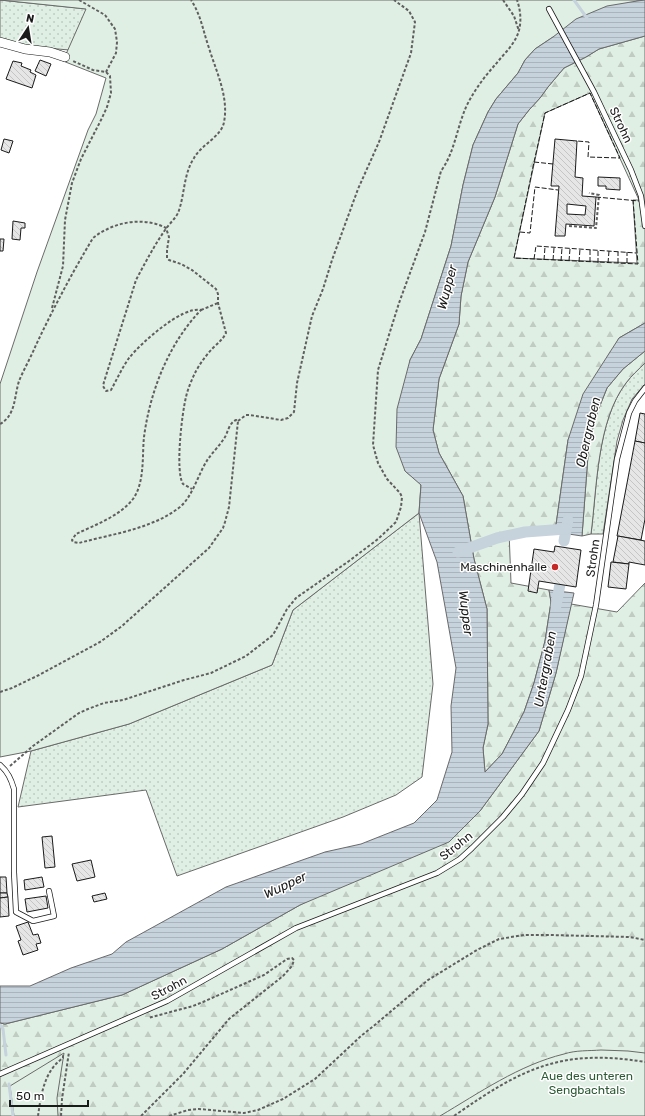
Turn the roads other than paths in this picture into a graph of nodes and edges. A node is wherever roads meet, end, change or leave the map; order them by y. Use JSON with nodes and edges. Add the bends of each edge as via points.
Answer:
{"nodes":[{"id":1,"x":549,"y":9,"type":"dead end"},
{"id":2,"x":0,"y":42,"type":"edge"},
{"id":3,"x":65,"y":57,"type":"road end"},
{"id":4,"x":645,"y":226,"type":"edge"},
{"id":5,"x":645,"y":388,"type":"edge"},
{"id":6,"x":0,"y":765,"type":"edge"},
{"id":7,"x":49,"y":891,"type":"dead end"},
{"id":8,"x":0,"y":1074,"type":"edge"}],
"edges":[{"from":1,"to":4,"type":"lane","name":"Strohn","via":[[588,80],[638,186]]},
{"from":2,"to":3,"type":"street"},
{"from":5,"to":8,"type":"lane","name":"Strohn","via":[[629,413],[619,453],[596,605],[581,676],[543,763],[511,808],[472,848],[454,864],[437,874],[296,928],[167,1001]]},
{"from":6,"to":7,"type":"lane","via":[[11,778],[14,789],[16,912],[33,921],[54,916]]}]}
